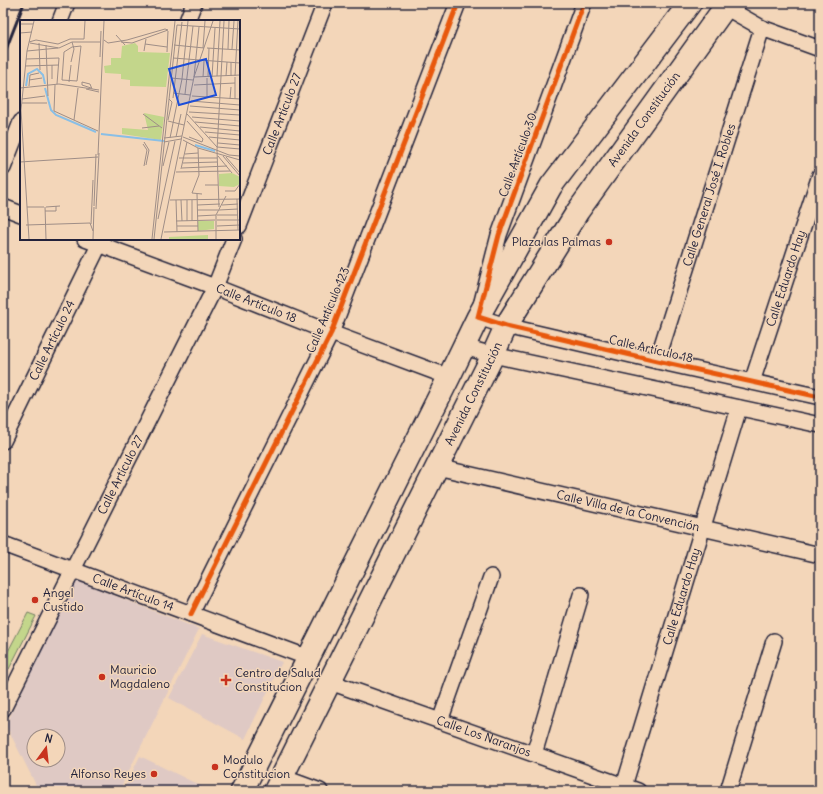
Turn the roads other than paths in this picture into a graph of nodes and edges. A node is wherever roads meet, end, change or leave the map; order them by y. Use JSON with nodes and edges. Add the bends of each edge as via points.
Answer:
{"nodes":[{"id":1,"x":67,"y":3,"type":"edge"},
{"id":2,"x":194,"y":3,"type":"edge"},
{"id":3,"x":325,"y":3,"type":"edge"},
{"id":4,"x":458,"y":3,"type":"edge"},
{"id":5,"x":584,"y":3,"type":"edge"},
{"id":6,"x":690,"y":3,"type":"edge"},
{"id":7,"x":723,"y":4,"type":"edge"},
{"id":8,"x":60,"y":20,"type":"edge"},
{"id":9,"x":187,"y":20,"type":"edge"},
{"id":10,"x":762,"y":28,"type":"junction"},
{"id":11,"x":820,"y":49,"type":"edge"},
{"id":12,"x":20,"y":125,"type":"edge"},
{"id":13,"x":3,"y":168,"type":"edge"},
{"id":14,"x":820,"y":175,"type":"edge"},
{"id":15,"x":3,"y":207,"type":"edge"},
{"id":16,"x":20,"y":214,"type":"edge"},
{"id":17,"x":240,"y":223,"type":"edge"},
{"id":18,"x":91,"y":240,"type":"edge"},
{"id":19,"x":234,"y":240,"type":"edge"},
{"id":20,"x":101,"y":242,"type":"edge"},
{"id":21,"x":215,"y":287,"type":"junction"},
{"id":22,"x":478,"y":316,"type":"junction"},
{"id":23,"x":506,"y":326,"type":"junction"},
{"id":24,"x":331,"y":333,"type":"junction"},
{"id":25,"x":464,"y":347,"type":"junction"},
{"id":26,"x":493,"y":355,"type":"junction"},
{"id":27,"x":657,"y":361,"type":"junction"},
{"id":28,"x":449,"y":377,"type":"junction"},
{"id":29,"x":752,"y":382,"type":"junction"},
{"id":30,"x":820,"y":397,"type":"edge"},
{"id":31,"x":739,"y":408,"type":"junction"},
{"id":32,"x":820,"y":425,"type":"edge"},
{"id":33,"x":3,"y":441,"type":"edge"},
{"id":34,"x":437,"y":467,"type":"junction"},
{"id":35,"x":702,"y":528,"type":"junction"},
{"id":36,"x":3,"y":544,"type":"edge"},
{"id":37,"x":820,"y":555,"type":"edge"},
{"id":38,"x":73,"y":570,"type":"junction"},
{"id":39,"x":491,"y":577,"type":"dead end"},
{"id":40,"x":580,"y":595,"type":"dead end"},
{"id":41,"x":191,"y":614,"type":"junction"},
{"id":42,"x":774,"y":641,"type":"dead end"},
{"id":43,"x":309,"y":658,"type":"junction"},
{"id":44,"x":330,"y":682,"type":"junction"},
{"id":45,"x":3,"y":709,"type":"edge"},
{"id":46,"x":440,"y":721,"type":"junction"},
{"id":47,"x":534,"y":754,"type":"junction"},
{"id":48,"x":278,"y":784,"type":"edge"},
{"id":49,"x":631,"y":789,"type":"edge"},
{"id":50,"x":242,"y":791,"type":"edge"},
{"id":51,"x":320,"y":791,"type":"edge"},
{"id":52,"x":728,"y":791,"type":"edge"}],
"edges":[{"from":1,"to":8,"type":"street"},
{"from":2,"to":9,"type":"street"},
{"from":3,"to":17,"type":"street","name":"Calle Artículo 27"},
{"from":4,"to":24,"type":"street","name":"Calle Artículo 123"},
{"from":5,"to":22,"type":"street","name":"Calle Artículo 30","via":[[499,235]]},
{"from":6,"to":22,"type":"main road","via":[[551,186]]},
{"from":7,"to":10,"type":"street"},
{"from":7,"to":23,"type":"main road","name":"Avenida Constitución","via":[[578,211]]},
{"from":10,"to":11,"type":"street"},
{"from":10,"to":27,"type":"street","name":"Calle General José I. Robles"},
{"from":12,"to":13,"type":"street"},
{"from":14,"to":29,"type":"street","name":"Calle Eduardo Hay"},
{"from":15,"to":16,"type":"street"},
{"from":18,"to":20,"type":"street","name":"Calle Artículo 18"},
{"from":19,"to":21,"type":"street","name":"Calle Artículo 27"},
{"from":20,"to":21,"type":"street","name":"Calle Artículo 18"},
{"from":20,"to":33,"type":"street","name":"Calle Artículo 24"},
{"from":21,"to":24,"type":"street","name":"Calle Artículo 18"},
{"from":21,"to":38,"type":"street","name":"Calle Artículo 27"},
{"from":22,"to":23,"type":"street","name":"Calle Artículo 18"},
{"from":22,"to":25,"type":"main road"},
{"from":23,"to":26,"type":"main road","name":"Avenida Constitución"},
{"from":23,"to":27,"type":"street","name":"Calle Artículo 18"},
{"from":24,"to":28,"type":"street","name":"Calle Artículo 18"},
{"from":24,"to":41,"type":"street","name":"Calle Artículo 123"},
{"from":25,"to":26,"type":"street"},
{"from":25,"to":28,"type":"main road"},
{"from":26,"to":31,"type":"street"},
{"from":26,"to":34,"type":"main road","name":"Avenida Constitución"},
{"from":27,"to":29,"type":"street","name":"Calle Artículo 18"},
{"from":28,"to":43,"type":"main road"},
{"from":29,"to":30,"type":"street","name":"Calle Artículo 18"},
{"from":31,"to":32,"type":"street"},
{"from":31,"to":35,"type":"street","name":"Calle Eduardo Hay"},
{"from":34,"to":35,"type":"street","name":"Calle Villa de la Convención"},
{"from":34,"to":44,"type":"main road","name":"Avenida Constitución"},
{"from":35,"to":37,"type":"street","name":"Calle Villa de la Convención"},
{"from":35,"to":49,"type":"street","name":"Calle Eduardo Hay"},
{"from":36,"to":38,"type":"street","name":"Calle Artículo 14"},
{"from":38,"to":41,"type":"street","name":"Calle Artículo 14"},
{"from":38,"to":45,"type":"street","name":"Calle Artículo 27"},
{"from":39,"to":46,"type":"street"},
{"from":40,"to":47,"type":"street"},
{"from":41,"to":43,"type":"street","name":"Calle Artículo 14"},
{"from":42,"to":52,"type":"street"},
{"from":43,"to":50,"type":"main road"},
{"from":44,"to":46,"type":"street","name":"Calle Los Naranjos"},
{"from":44,"to":48,"type":"main road","name":"Avenida Constitución"},
{"from":46,"to":47,"type":"street","name":"Calle Los Naranjos"},
{"from":47,"to":49,"type":"street","name":"Calle Los Naranjos"},
{"from":48,"to":51,"type":"street"}]}
